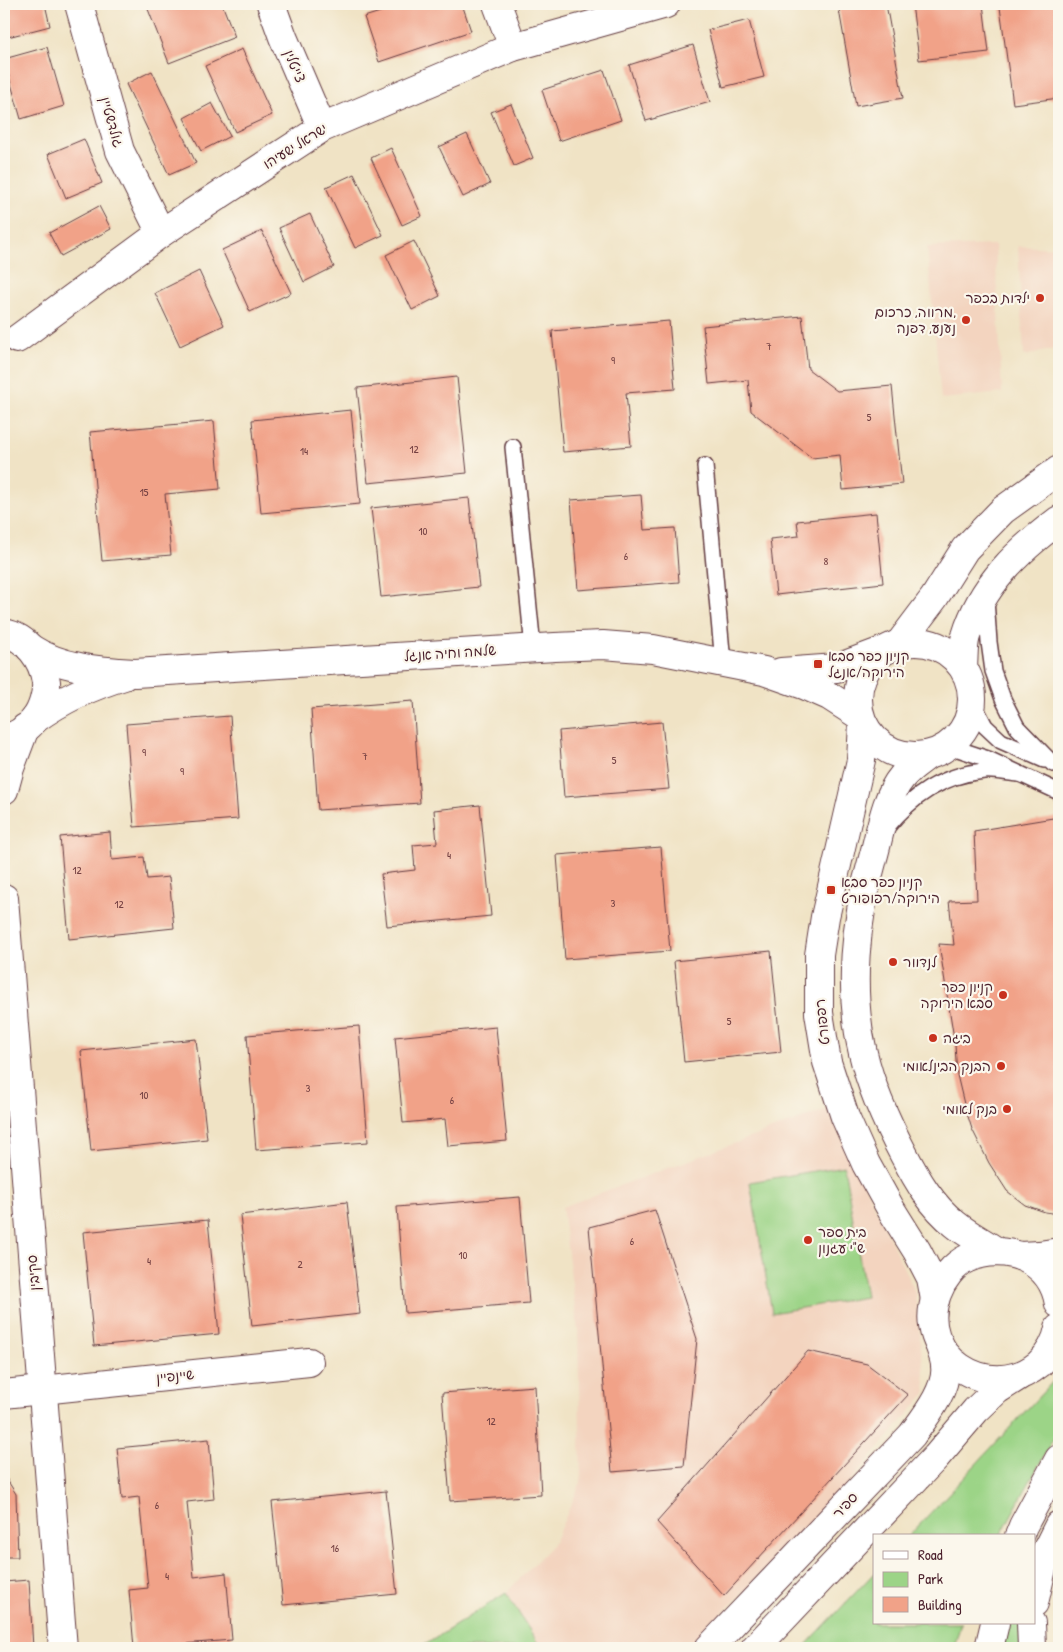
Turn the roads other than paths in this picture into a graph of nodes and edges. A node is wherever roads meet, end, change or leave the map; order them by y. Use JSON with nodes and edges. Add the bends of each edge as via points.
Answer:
{"nodes":[{"id":1,"x":79,"y":4,"type":"edge"},
{"id":2,"x":271,"y":4,"type":"edge"},
{"id":3,"x":498,"y":4,"type":"edge"},
{"id":4,"x":666,"y":4,"type":"edge"},
{"id":5,"x":513,"y":47,"type":"junction"},
{"id":6,"x":322,"y":128,"type":"junction"},
{"id":7,"x":160,"y":233,"type":"junction"},
{"id":8,"x":17,"y":339,"type":"dead end"},
{"id":9,"x":513,"y":447,"type":"dead end"},
{"id":10,"x":705,"y":466,"type":"dead end"},
{"id":11,"x":1059,"y":470,"type":"edge"},
{"id":12,"x":1059,"y":520,"type":"edge"},
{"id":13,"x":985,"y":595,"type":"junction"},
{"id":14,"x":4,"y":633,"type":"edge"},
{"id":15,"x":891,"y":647,"type":"junction"},
{"id":16,"x":30,"y":648,"type":"junction"},
{"id":17,"x":533,"y":648,"type":"junction"},
{"id":18,"x":723,"y":663,"type":"junction"},
{"id":19,"x":963,"y":666,"type":"junction"},
{"id":20,"x":764,"y":672,"type":"junction"},
{"id":21,"x":135,"y":673,"type":"junction"},
{"id":22,"x":973,"y":704,"type":"junction"},
{"id":23,"x":862,"y":720,"type":"junction"},
{"id":24,"x":21,"y":729,"type":"edge"},
{"id":25,"x":938,"y":751,"type":"junction"},
{"id":26,"x":1056,"y":766,"type":"edge"},
{"id":27,"x":1019,"y":774,"type":"junction"},
{"id":28,"x":4,"y":790,"type":"edge"},
{"id":29,"x":1059,"y":792,"type":"edge"},
{"id":30,"x":879,"y":836,"type":"junction"},
{"id":31,"x":4,"y":898,"type":"edge"},
{"id":32,"x":1059,"y":1252,"type":"edge"},
{"id":33,"x":1008,"y":1253,"type":"junction"},
{"id":34,"x":935,"y":1300,"type":"junction"},
{"id":35,"x":1059,"y":1304,"type":"edge"},
{"id":36,"x":1059,"y":1331,"type":"edge"},
{"id":37,"x":939,"y":1344,"type":"junction"},
{"id":38,"x":308,"y":1362,"type":"dead end"},
{"id":39,"x":1019,"y":1376,"type":"junction"},
{"id":40,"x":42,"y":1390,"type":"junction"},
{"id":41,"x":4,"y":1394,"type":"edge"},
{"id":42,"x":1059,"y":1459,"type":"edge"},
{"id":43,"x":1059,"y":1525,"type":"edge"},
{"id":44,"x":1021,"y":1534,"type":"edge"},
{"id":45,"x":1036,"y":1594,"type":"edge"},
{"id":46,"x":995,"y":1624,"type":"edge"},
{"id":47,"x":1031,"y":1624,"type":"edge"},
{"id":48,"x":63,"y":1648,"type":"edge"},
{"id":49,"x":709,"y":1648,"type":"edge"},
{"id":50,"x":755,"y":1648,"type":"edge"},
{"id":51,"x":989,"y":1648,"type":"edge"},
{"id":52,"x":1032,"y":1648,"type":"edge"}],
"edges":[{"from":1,"to":7,"type":"main road","name":"גולדשטיין","via":[[120,151]]},
{"from":2,"to":6,"type":"main road","name":"צייטלין"},
{"from":3,"to":5,"type":"main road"},
{"from":4,"to":5,"type":"main road","name":"ישראל ישעיהו"},
{"from":5,"to":6,"type":"main road","name":"ישראל ישעיהו"},
{"from":6,"to":7,"type":"main road","name":"ישראל ישעיהו"},
{"from":7,"to":8,"type":"main road","name":"ישראל ישעיהו"},
{"from":9,"to":17,"type":"lane"},
{"from":10,"to":18,"type":"lane"},
{"from":11,"to":15,"type":"main road","via":[[1003,510],[965,549],[934,598]]},
{"from":12,"to":13,"type":"main road","via":[[1030,541],[998,574]]},
{"from":13,"to":19,"type":"main road","via":[[965,637]]},
{"from":13,"to":26,"type":"lane","via":[[994,671],[1003,699],[1017,726]]},
{"from":14,"to":16,"type":"main road","name":"שלמה וחיה אנגל"},
{"from":15,"to":19,"type":"main road","via":[[918,641],[935,645],[951,653]]},
{"from":15,"to":20,"type":"main road","name":"שלמה וחיה אנגל","via":[[837,668]]},
{"from":15,"to":23,"type":"main road","via":[[869,664],[860,680],[857,698]]},
{"from":16,"to":21,"type":"main road","name":"שלמה וחיה אנגל","via":[[44,658],[65,664]]},
{"from":16,"to":24,"type":"main road","via":[[37,656],[46,683],[44,702]]},
{"from":17,"to":18,"type":"main road","name":"שלמה וחיה אנגל","via":[[603,645]]},
{"from":17,"to":21,"type":"main road","name":"שלמה וחיה אנגל"},
{"from":18,"to":20,"type":"main road","name":"שלמה וחיה אנגל"},
{"from":19,"to":22,"type":"main road","via":[[971,684]]},
{"from":20,"to":23,"type":"main road","name":"שלמה וחיה אנגל","via":[[820,692]]},
{"from":21,"to":24,"type":"main road","name":"שלמה וחיה אנגל","via":[[97,684],[54,706]]},
{"from":22,"to":25,"type":"main road","via":[[961,735]]},
{"from":22,"to":26,"type":"lane","via":[[986,726],[1001,740]]},
{"from":23,"to":25,"type":"main road","via":[[871,736],[897,754],[912,757]]},
{"from":23,"to":34,"type":"main road","name":"רפפורט","via":[[861,760],[819,954],[819,1013],[827,1062],[845,1117],[866,1164],[931,1278]]},
{"from":24,"to":28,"type":"main road"},
{"from":25,"to":27,"type":"lane","via":[[988,760]]},
{"from":25,"to":30,"type":"main road","via":[[901,778],[888,802]]},
{"from":27,"to":29,"type":"lane"},
{"from":27,"to":30,"type":"lane","via":[[985,771],[935,784],[916,797]]},
{"from":30,"to":33,"type":"main road","via":[[864,895],[856,955],[856,1010],[863,1053],[879,1104],[922,1189],[954,1224]]},
{"from":31,"to":40,"type":"main road","name":"סקיבין"},
{"from":32,"to":33,"type":"main road","via":[[1039,1255]]},
{"from":33,"to":34,"type":"main road","via":[[980,1253],[964,1260],[951,1270]]},
{"from":33,"to":35,"type":"main road","via":[[1037,1265],[1050,1279]]},
{"from":34,"to":37,"type":"main road","name":"ספיר","via":[[934,1329]]},
{"from":36,"to":39,"type":"main road","via":[[1044,1360]]},
{"from":37,"to":39,"type":"main road","via":[[964,1371],[1000,1380]]},
{"from":37,"to":49,"type":"main road","name":"ספיר","via":[[946,1367],[942,1386],[930,1411],[912,1435]]},
{"from":38,"to":40,"type":"main road","name":"שיינפיין"},
{"from":39,"to":50,"type":"main road","via":[[997,1390],[976,1410],[936,1457]]},
{"from":40,"to":41,"type":"main road","name":"שיינפיין"},
{"from":40,"to":48,"type":"main road","name":"סקיבין"},
{"from":42,"to":44,"type":"main road"},
{"from":43,"to":45,"type":"main road","via":[[1046,1551]]},
{"from":46,"to":51,"type":"main road"},
{"from":47,"to":52,"type":"main road"}]}
